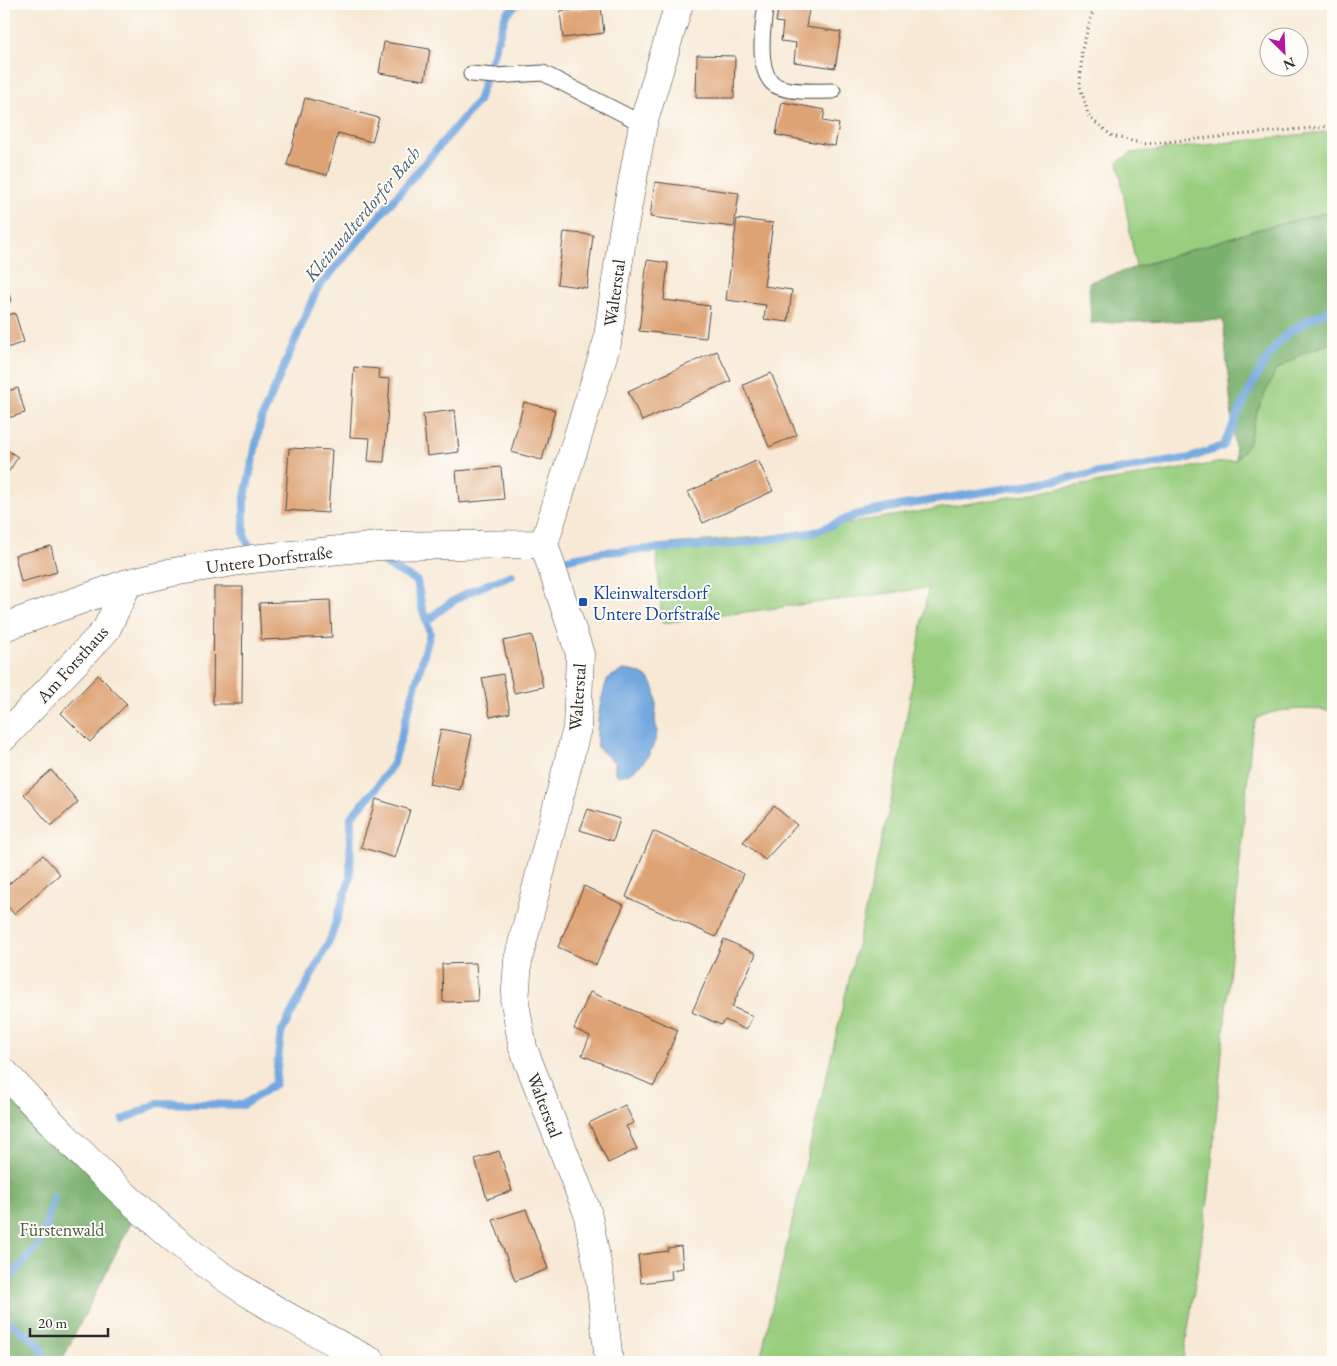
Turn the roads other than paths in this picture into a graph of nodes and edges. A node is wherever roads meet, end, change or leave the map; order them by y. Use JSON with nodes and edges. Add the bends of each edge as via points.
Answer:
{"nodes":[{"id":1,"x":679,"y":4,"type":"edge"},
{"id":2,"x":766,"y":4,"type":"edge"},
{"id":3,"x":471,"y":74,"type":"dead end"},
{"id":4,"x":834,"y":91,"type":"dead end"},
{"id":5,"x":643,"y":124,"type":"junction"},
{"id":6,"x":544,"y":544,"type":"junction"},
{"id":7,"x":128,"y":583,"type":"junction"},
{"id":8,"x":4,"y":627,"type":"edge"},
{"id":9,"x":4,"y":737,"type":"edge"},
{"id":10,"x":4,"y":1072,"type":"edge"},
{"id":11,"x":372,"y":1362,"type":"edge"},
{"id":12,"x":609,"y":1362,"type":"edge"}],
"edges":[{"from":1,"to":5,"type":"street","name":"Walterstal"},
{"from":2,"to":4,"type":"lane","via":[[761,40],[765,71],[770,81],[779,87]]},
{"from":3,"to":5,"type":"lane","via":[[543,73]]},
{"from":5,"to":6,"type":"street","name":"Walterstal","via":[[607,343]]},
{"from":6,"to":7,"type":"street","name":"Untere Dorfstraße","via":[[379,546],[252,559]]},
{"from":6,"to":12,"type":"street","name":"Walterstal","via":[[580,654],[577,728],[518,960],[515,1003],[523,1048],[587,1210],[600,1279]]},
{"from":7,"to":8,"type":"street","name":"Untere Dorfstraße"},
{"from":7,"to":9,"type":"street","name":"Am Forsthaus","via":[[106,630]]},
{"from":10,"to":11,"type":"street","via":[[97,1170],[195,1256],[278,1312]]}]}
